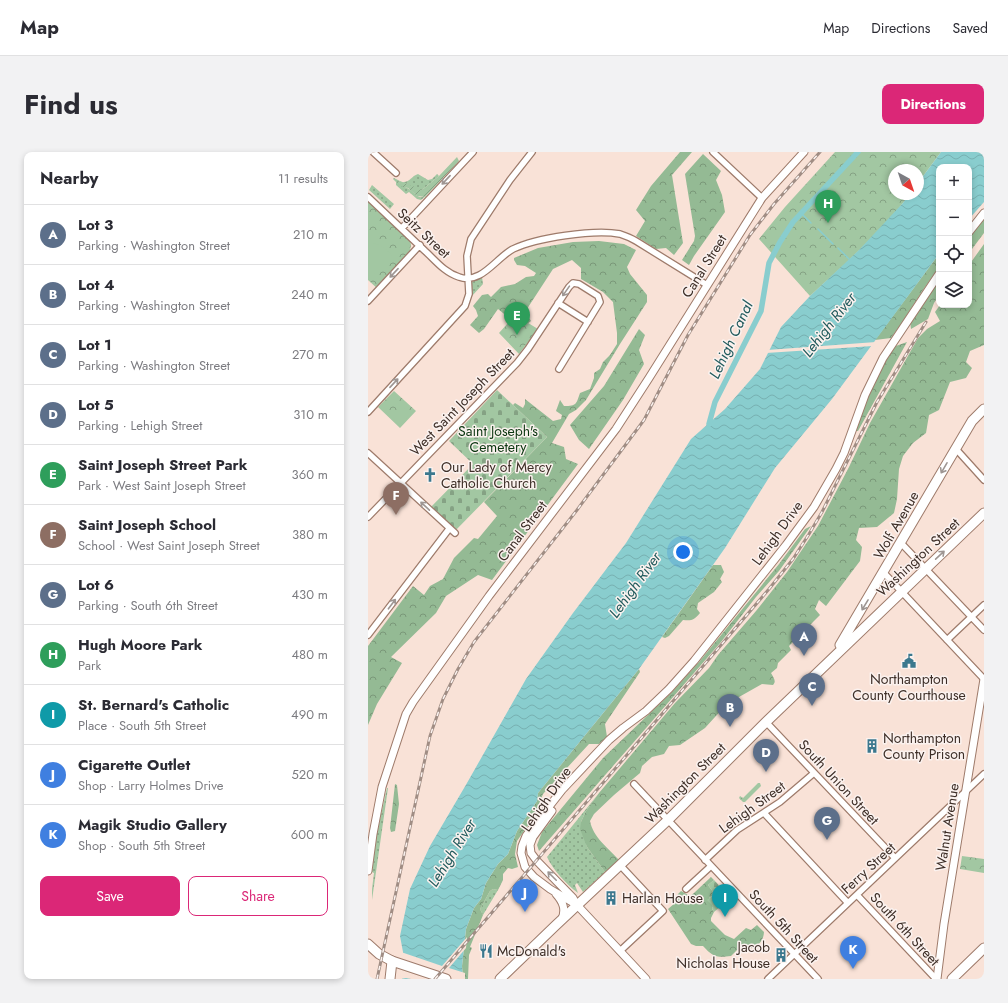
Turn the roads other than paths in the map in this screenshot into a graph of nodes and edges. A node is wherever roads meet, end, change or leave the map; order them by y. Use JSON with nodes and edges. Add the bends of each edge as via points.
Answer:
{"nodes":[{"id":1,"x":373,"y":152,"type":"edge"},
{"id":2,"x":473,"y":152,"type":"edge"},
{"id":3,"x":532,"y":152,"type":"edge"},
{"id":4,"x":713,"y":152,"type":"edge"},
{"id":5,"x":804,"y":152,"type":"edge"},
{"id":6,"x":396,"y":173,"type":"dead end"},
{"id":7,"x":368,"y":197,"type":"edge"},
{"id":8,"x":762,"y":198,"type":"junction"},
{"id":9,"x":984,"y":213,"type":"edge"},
{"id":10,"x":402,"y":228,"type":"junction"},
{"id":11,"x":972,"y":228,"type":"edge"},
{"id":12,"x":420,"y":246,"type":"junction"},
{"id":13,"x":468,"y":278,"type":"junction"},
{"id":14,"x":936,"y":278,"type":"edge"},
{"id":15,"x":707,"y":285,"type":"junction"},
{"id":16,"x":368,"y":301,"type":"edge"},
{"id":17,"x":558,"y":303,"type":"junction"},
{"id":18,"x":588,"y":322,"type":"junction"},
{"id":19,"x":559,"y":369,"type":"dead end"},
{"id":20,"x":368,"y":412,"type":"edge"},
{"id":21,"x":983,"y":412,"type":"edge"},
{"id":22,"x":956,"y":449,"type":"junction"},
{"id":23,"x":368,"y":453,"type":"edge"},
{"id":24,"x":984,"y":480,"type":"edge"},
{"id":25,"x":400,"y":484,"type":"junction"},
{"id":26,"x":984,"y":513,"type":"edge"},
{"id":27,"x":368,"y":517,"type":"edge"},
{"id":28,"x":449,"y":529,"type":"junction"},
{"id":29,"x":455,"y":533,"type":"dead end"},
{"id":30,"x":901,"y":543,"type":"junction"},
{"id":31,"x":925,"y":569,"type":"junction"},
{"id":32,"x":884,"y":573,"type":"junction"},
{"id":33,"x":901,"y":592,"type":"junction"},
{"id":34,"x":984,"y":605,"type":"edge"},
{"id":35,"x":972,"y":617,"type":"junction"},
{"id":36,"x":856,"y":619,"type":"junction"},
{"id":37,"x":862,"y":628,"type":"junction"},
{"id":38,"x":984,"y":630,"type":"edge"},
{"id":39,"x":368,"y":635,"type":"edge"},
{"id":40,"x":947,"y":640,"type":"junction"},
{"id":41,"x":833,"y":656,"type":"junction"},
{"id":42,"x":984,"y":679,"type":"edge"},
{"id":43,"x":766,"y":722,"type":"junction"},
{"id":44,"x":583,"y":769,"type":"junction"},
{"id":45,"x":814,"y":773,"type":"junction"},
{"id":46,"x":984,"y":774,"type":"edge"},
{"id":47,"x":634,"y":784,"type":"dead end"},
{"id":48,"x":966,"y":791,"type":"junction"},
{"id":49,"x":764,"y":813,"type":"junction"},
{"id":50,"x":668,"y":820,"type":"junction"},
{"id":51,"x":895,"y":858,"type":"junction"},
{"id":52,"x":705,"y":860,"type":"junction"},
{"id":53,"x":620,"y":865,"type":"junction"},
{"id":54,"x":711,"y":866,"type":"junction"},
{"id":55,"x":368,"y":871,"type":"edge"},
{"id":56,"x":550,"y":889,"type":"junction"},
{"id":57,"x":686,"y":889,"type":"dead end"},
{"id":58,"x":857,"y":895,"type":"junction"},
{"id":59,"x":848,"y":903,"type":"junction"},
{"id":60,"x":577,"y":905,"type":"junction"},
{"id":61,"x":562,"y":919,"type":"junction"},
{"id":62,"x":368,"y":944,"type":"edge"},
{"id":63,"x":984,"y":948,"type":"edge"},
{"id":64,"x":620,"y":951,"type":"junction"},
{"id":65,"x":794,"y":954,"type":"junction"},
{"id":66,"x":395,"y":962,"type":"junction"},
{"id":67,"x":390,"y":979,"type":"edge"},
{"id":68,"x":446,"y":979,"type":"edge"},
{"id":69,"x":500,"y":979,"type":"edge"},
{"id":70,"x":646,"y":979,"type":"edge"},
{"id":71,"x":768,"y":979,"type":"edge"},
{"id":72,"x":818,"y":979,"type":"edge"},
{"id":73,"x":937,"y":979,"type":"edge"},
{"id":74,"x":952,"y":979,"type":"edge"}],
"edges":[{"from":1,"to":6,"type":"street"},
{"from":2,"to":10,"type":"street","one_way":true},
{"from":3,"to":13,"type":"street","via":[[472,236],[467,253]]},
{"from":4,"to":8,"type":"street"},
{"from":5,"to":8,"type":"street","name":"Canal Street"},
{"from":7,"to":10,"type":"street","name":"Seitz Street"},
{"from":8,"to":15,"type":"street","name":"Canal Street"},
{"from":9,"to":11,"type":"street"},
{"from":10,"to":12,"type":"street","name":"Seitz Street"},
{"from":12,"to":13,"type":"street","name":"Seitz Street","via":[[450,273]]},
{"from":12,"to":16,"type":"street","one_way":true},
{"from":13,"to":15,"type":"street","via":[[482,274],[508,252],[529,243],[573,235],[614,234],[633,239]]},
{"from":20,"to":13,"type":"street","one_way":true,"via":[[463,308],[468,296]]},
{"from":14,"to":44,"type":"street","name":"Lehigh Drive","via":[[883,358],[864,395],[844,453],[814,507],[694,661],[669,689],[609,740]]},
{"from":15,"to":55,"type":"street","name":"Canal Street","via":[[616,429],[487,598],[412,702],[382,787],[372,834]]},
{"from":17,"to":18,"type":"street"},
{"from":18,"to":17,"type":"street","name":"West Saint Joseph Street","one_way":true,"via":[[600,299],[579,284],[575,283],[569,287]]},
{"from":17,"to":25,"type":"street","name":"West Saint Joseph Street","via":[[520,359]]},
{"from":18,"to":19,"type":"street"},
{"from":21,"to":22,"type":"main road","name":"Wolf Avenue","via":[[972,421]]},
{"from":22,"to":24,"type":"street"},
{"from":22,"to":30,"type":"main road","name":"Wolf Avenue","one_way":true},
{"from":23,"to":25,"type":"street"},
{"from":25,"to":27,"type":"street","name":"West Saint Joseph Street"},
{"from":28,"to":25,"type":"street","one_way":true},
{"from":31,"to":26,"type":"main road","name":"Washington Street","one_way":true},
{"from":28,"to":29,"type":"street"},
{"from":39,"to":28,"type":"street","one_way":true},
{"from":30,"to":31,"type":"street"},
{"from":30,"to":32,"type":"main road","name":"Wolf Avenue"},
{"from":31,"to":33,"type":"main road","name":"Washington Street"},
{"from":31,"to":35,"type":"street"},
{"from":32,"to":33,"type":"street"},
{"from":32,"to":36,"type":"main road","name":"Wolf Avenue","one_way":true},
{"from":33,"to":37,"type":"main road","name":"Washington Street"},
{"from":33,"to":40,"type":"street"},
{"from":34,"to":35,"type":"street"},
{"from":35,"to":38,"type":"street"},
{"from":35,"to":40,"type":"street"},
{"from":36,"to":37,"type":"main road"},
{"from":36,"to":41,"type":"main road","name":"Wolf Avenue"},
{"from":37,"to":41,"type":"main road","name":"Washington Street"},
{"from":40,"to":42,"type":"street"},
{"from":41,"to":43,"type":"main road","name":"Washington Street"},
{"from":42,"to":48,"type":"street","name":"Walnut Avenue"},
{"from":43,"to":45,"type":"street","name":"South Union Street"},
{"from":43,"to":50,"type":"main road","name":"Washington Street"},
{"from":44,"to":56,"type":"street","name":"Lehigh Drive","via":[[562,790],[529,831],[522,846],[525,867]]},
{"from":60,"to":44,"type":"street","name":"Lehigh Drive","one_way":true,"via":[[533,857],[530,847],[535,833]]},
{"from":45,"to":49,"type":"street","name":"Lehigh Street"},
{"from":45,"to":51,"type":"street","name":"South Union Street"},
{"from":46,"to":48,"type":"street","name":"Ferry Street"},
{"from":47,"to":50,"type":"street","name":"South 5th Street"},
{"from":48,"to":51,"type":"street","name":"Ferry Street"},
{"from":48,"to":73,"type":"street","name":"Walnut Avenue"},
{"from":49,"to":52,"type":"street","name":"Lehigh Street","via":[[737,830]]},
{"from":49,"to":59,"type":"street","name":"South 6th Street"},
{"from":50,"to":52,"type":"street","name":"South 5th Street"},
{"from":50,"to":53,"type":"main road","name":"Washington Street"},
{"from":51,"to":58,"type":"street","name":"Ferry Street"},
{"from":52,"to":54,"type":"street","name":"South 5th Street"},
{"from":53,"to":60,"type":"main road","name":"Washington Street"},
{"from":53,"to":64,"type":"street","via":[[663,911]]},
{"from":54,"to":57,"type":"street"},
{"from":54,"to":65,"type":"street","name":"South 5th Street"},
{"from":56,"to":60,"type":"street","name":"Lehigh Drive"},
{"from":56,"to":61,"type":"street","via":[[558,896],[564,908]]},
{"from":58,"to":59,"type":"street","name":"Ferry Street"},
{"from":58,"to":73,"type":"street","name":"South 6th Street"},
{"from":59,"to":65,"type":"street","name":"Ferry Street"},
{"from":60,"to":61,"type":"main road","name":"Washington Street"},
{"from":60,"to":64,"type":"street"},
{"from":61,"to":69,"type":"main road","name":"Washington Street"},
{"from":62,"to":66,"type":"main road","via":[[379,954]]},
{"from":63,"to":74,"type":"main road"},
{"from":64,"to":70,"type":"street"},
{"from":65,"to":71,"type":"street","name":"Ferry Street"},
{"from":65,"to":72,"type":"street","name":"South 5th Street"},
{"from":66,"to":67,"type":"main road"},
{"from":66,"to":68,"type":"main road"}]}
